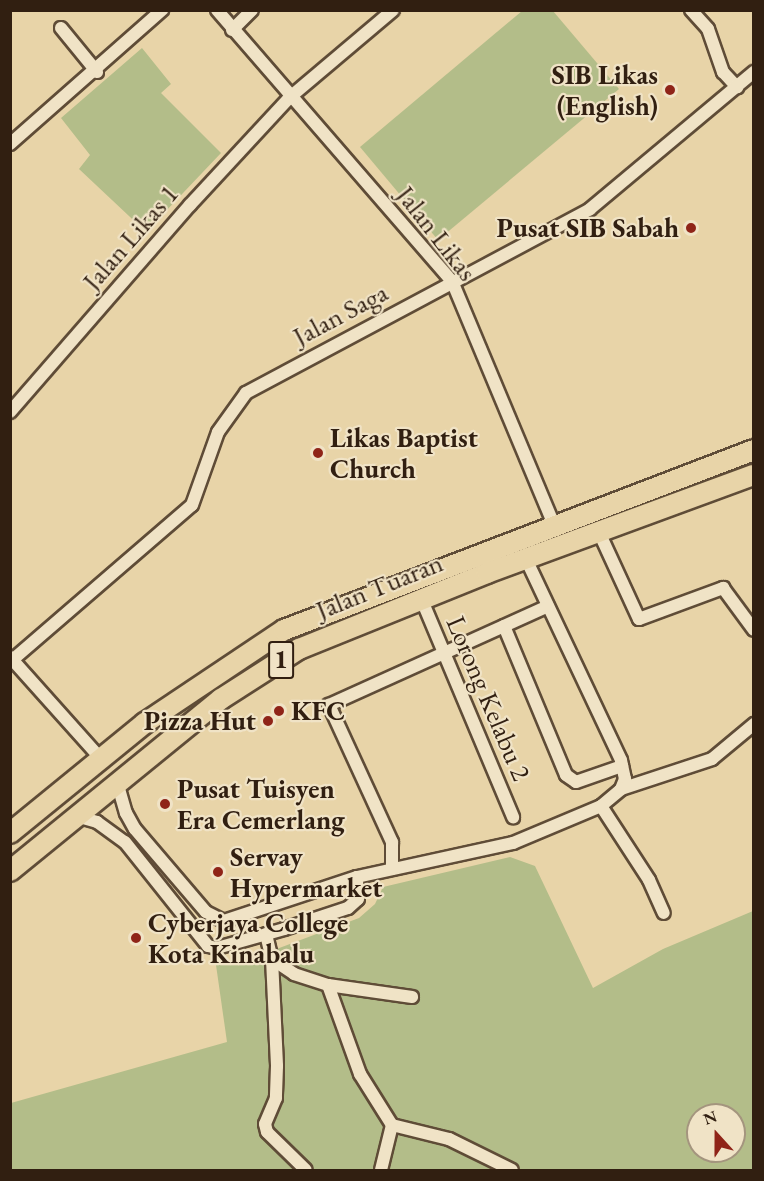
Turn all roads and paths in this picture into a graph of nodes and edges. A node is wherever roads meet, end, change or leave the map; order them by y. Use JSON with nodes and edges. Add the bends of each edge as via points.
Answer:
{"nodes":[{"id":1,"x":162,"y":10,"type":"edge"},
{"id":2,"x":217,"y":10,"type":"edge"},
{"id":3,"x":252,"y":10,"type":"edge"},
{"id":4,"x":393,"y":10,"type":"edge"},
{"id":5,"x":691,"y":10,"type":"edge"},
{"id":6,"x":61,"y":28,"type":"dead end"},
{"id":7,"x":232,"y":30,"type":"junction"},
{"id":8,"x":98,"y":72,"type":"junction"},
{"id":9,"x":753,"y":72,"type":"edge"},
{"id":10,"x":737,"y":87,"type":"junction"},
{"id":11,"x":290,"y":98,"type":"junction"},
{"id":12,"x":10,"y":144,"type":"edge"},
{"id":13,"x":452,"y":281,"type":"junction"},
{"id":14,"x":10,"y":412,"type":"edge"},
{"id":15,"x":753,"y":450,"type":"edge"},
{"id":16,"x":753,"y":470,"type":"edge"},
{"id":17,"x":753,"y":475,"type":"edge"},
{"id":18,"x":554,"y":525,"type":"junction"},
{"id":19,"x":598,"y":530,"type":"junction"},
{"id":20,"x":526,"y":559,"type":"junction"},
{"id":21,"x":421,"y":598,"type":"junction"},
{"id":22,"x":548,"y":606,"type":"junction"},
{"id":23,"x":504,"y":626,"type":"junction"},
{"id":24,"x":753,"y":630,"type":"edge"},
{"id":25,"x":444,"y":653,"type":"junction"},
{"id":26,"x":11,"y":659,"type":"edge"},
{"id":27,"x":753,"y":724,"type":"edge"},
{"id":28,"x":102,"y":760,"type":"junction"},
{"id":29,"x":622,"y":766,"type":"junction"},
{"id":30,"x":117,"y":782,"type":"junction"},
{"id":31,"x":621,"y":789,"type":"junction"},
{"id":32,"x":601,"y":806,"type":"junction"},
{"id":33,"x":76,"y":816,"type":"junction"},
{"id":34,"x":513,"y":817,"type":"dead end"},
{"id":35,"x":10,"y":833,"type":"edge"},
{"id":36,"x":392,"y":869,"type":"junction"},
{"id":37,"x":10,"y":871,"type":"edge"},
{"id":38,"x":357,"y":877,"type":"junction"},
{"id":39,"x":664,"y":913,"type":"dead end"},
{"id":40,"x":267,"y":934,"type":"junction"},
{"id":41,"x":272,"y":959,"type":"junction"},
{"id":42,"x":328,"y":985,"type":"junction"},
{"id":43,"x":412,"y":997,"type":"dead end"},
{"id":44,"x":392,"y":1125,"type":"junction"},
{"id":45,"x":306,"y":1170,"type":"edge"},
{"id":46,"x":381,"y":1170,"type":"edge"},
{"id":47,"x":512,"y":1170,"type":"edge"}],
"edges":[{"from":1,"to":8,"type":"street"},
{"from":2,"to":7,"type":"street","name":"Jalan Likas"},
{"from":3,"to":7,"type":"street"},
{"from":4,"to":11,"type":"street","name":"Jalan Likas 1"},
{"from":5,"to":10,"type":"street","via":[[708,29],[723,72]]},
{"from":6,"to":8,"type":"street"},
{"from":7,"to":11,"type":"street","name":"Jalan Likas"},
{"from":8,"to":12,"type":"street"},
{"from":9,"to":10,"type":"street","name":"Jalan Saga"},
{"from":10,"to":13,"type":"street","name":"Jalan Saga","via":[[612,195],[512,254]]},
{"from":11,"to":13,"type":"street","name":"Jalan Likas"},
{"from":11,"to":14,"type":"street","name":"Jalan Likas 1","via":[[190,205]]},
{"from":13,"to":18,"type":"street","name":"Jalan Likas"},
{"from":13,"to":26,"type":"street","name":"Jalan Saga","via":[[246,393],[218,432],[192,505]]},
{"from":15,"to":18,"type":"main road","name":"Jalan Tuaran","number":"1"},
{"from":16,"to":18,"type":"main road","via":[[741,470],[568,533]]},
{"from":17,"to":19,"type":"main road","name":"Jalan Tuaran","number":"1"},
{"from":18,"to":28,"type":"main road","name":"Jalan Tuaran","number":"1","via":[[284,630],[145,723]]},
{"from":19,"to":20,"type":"main road","name":"Jalan Tuaran","number":"1"},
{"from":19,"to":24,"type":"street","via":[[639,620],[723,588]]},
{"from":20,"to":21,"type":"main road","name":"Jalan Tuaran","number":"1"},
{"from":20,"to":22,"type":"street"},
{"from":21,"to":25,"type":"street","name":"Lorong Kelabu 2"},
{"from":21,"to":30,"type":"main road","name":"Jalan Tuaran","number":"1","via":[[325,635],[275,663],[221,699]]},
{"from":22,"to":23,"type":"street"},
{"from":22,"to":29,"type":"street"},
{"from":23,"to":25,"type":"street"},
{"from":23,"to":29,"type":"street","via":[[566,775],[576,782]]},
{"from":25,"to":34,"type":"street","name":"Lorong Kelabu 2"},
{"from":25,"to":36,"type":"street","via":[[329,705],[392,842]]},
{"from":26,"to":28,"type":"street"},
{"from":27,"to":31,"type":"street","via":[[712,759]]},
{"from":28,"to":35,"type":"main road","name":"Jalan Tuaran","number":"1"},
{"from":29,"to":31,"type":"street","via":[[625,779]]},
{"from":30,"to":33,"type":"main road","name":"Jalan Tuaran","number":"1"},
{"from":30,"to":38,"type":"street","via":[[135,829],[212,917],[236,920]]},
{"from":31,"to":32,"type":"street"},
{"from":32,"to":36,"type":"street","via":[[513,843]]},
{"from":32,"to":39,"type":"street","via":[[649,880]]},
{"from":33,"to":37,"type":"main road","name":"Jalan Tuaran","number":"1"},
{"from":33,"to":40,"type":"street","via":[[98,822],[125,842],[208,946],[217,948]]},
{"from":36,"to":38,"type":"street"},
{"from":38,"to":40,"type":"street","via":[[360,891],[355,903]]},
{"from":40,"to":41,"type":"street"},
{"from":41,"to":42,"type":"street","via":[[294,974]]},
{"from":41,"to":45,"type":"street","via":[[278,1066],[276,1098],[265,1124],[267,1132]]},
{"from":42,"to":43,"type":"street"},
{"from":42,"to":44,"type":"street","via":[[360,1074]]},
{"from":44,"to":46,"type":"street"},
{"from":44,"to":47,"type":"street","via":[[448,1139]]}]}
